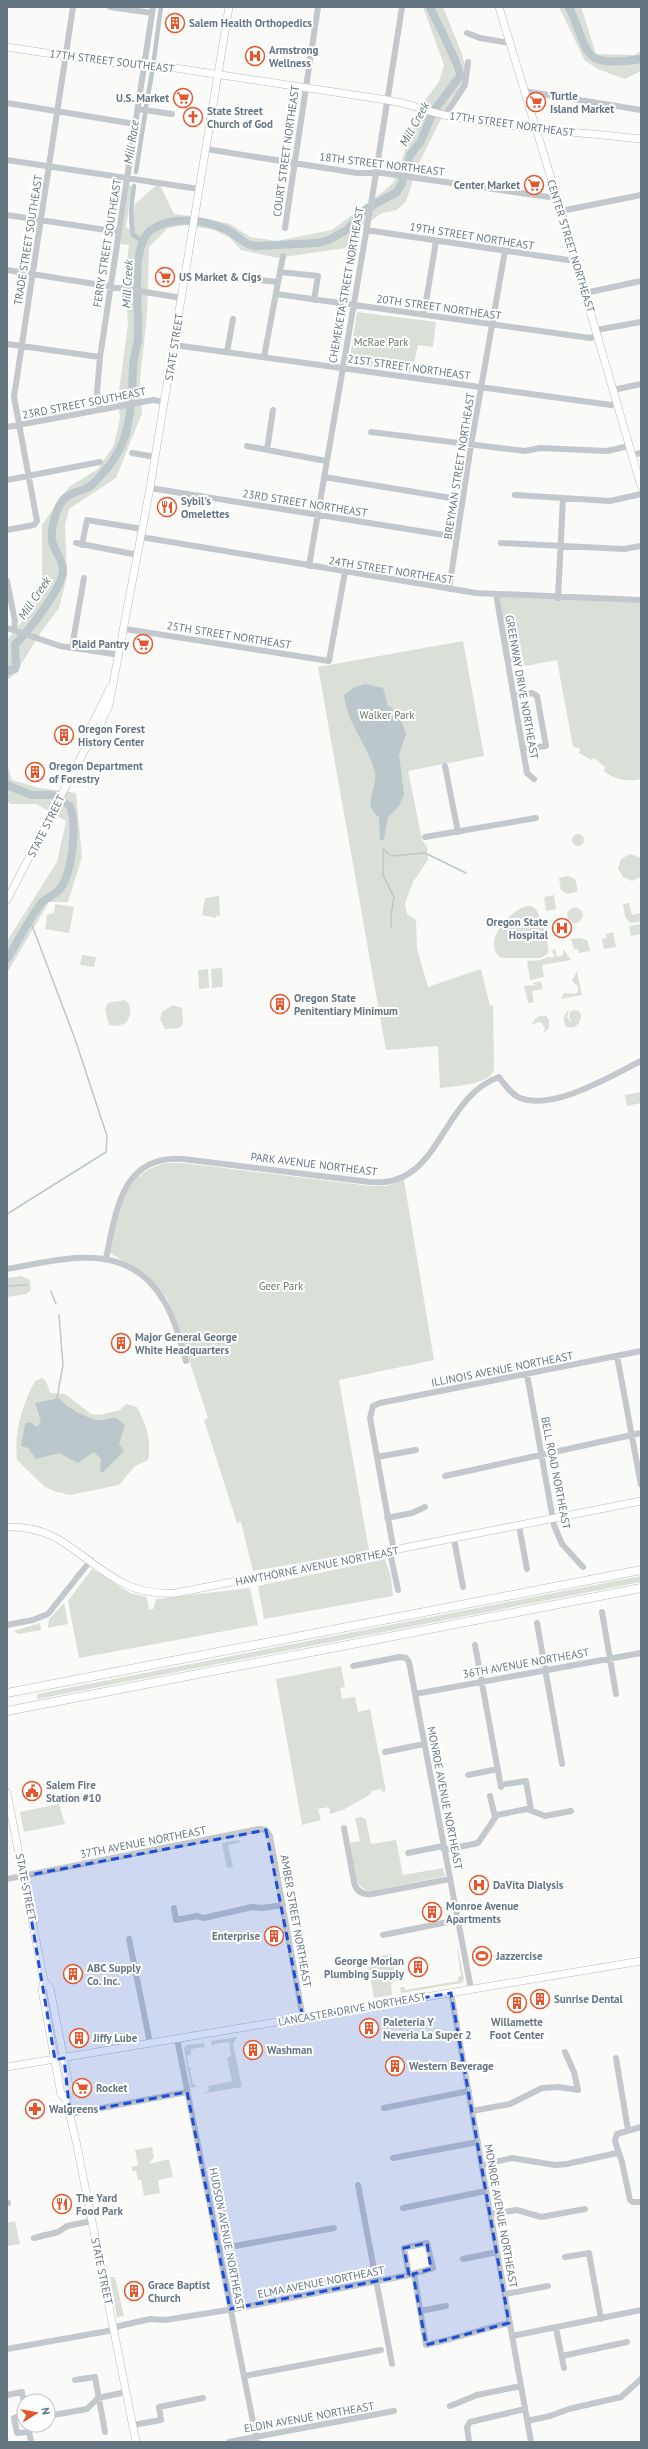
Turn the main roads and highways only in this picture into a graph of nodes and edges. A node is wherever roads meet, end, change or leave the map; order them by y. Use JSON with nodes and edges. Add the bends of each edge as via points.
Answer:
{"nodes":[{"id":1,"x":229,"y":7,"type":"edge"},
{"id":2,"x":499,"y":7,"type":"edge"},
{"id":3,"x":7,"y":47,"type":"edge"},
{"id":4,"x":218,"y":74,"type":"junction"},
{"id":5,"x":536,"y":128,"type":"junction"},
{"id":6,"x":641,"y":139,"type":"edge"},
{"id":7,"x":641,"y":486,"type":"edge"},
{"id":8,"x":7,"y":900,"type":"edge"},
{"id":9,"x":641,"y":1501,"type":"edge"},
{"id":10,"x":7,"y":1527,"type":"edge"},
{"id":11,"x":641,"y":1570,"type":"edge"},
{"id":12,"x":641,"y":1588,"type":"edge"},
{"id":13,"x":7,"y":1693,"type":"edge"},
{"id":14,"x":8,"y":1710,"type":"edge"},
{"id":15,"x":7,"y":1793,"type":"edge"},
{"id":16,"x":641,"y":1961,"type":"edge"},
{"id":17,"x":44,"y":1981,"type":"junction"},
{"id":18,"x":64,"y":2058,"type":"junction"},
{"id":19,"x":55,"y":2060,"type":"junction"},
{"id":20,"x":7,"y":2067,"type":"edge"},
{"id":21,"x":66,"y":2100,"type":"junction"},
{"id":22,"x":136,"y":2442,"type":"edge"}],
"edges":[{"from":1,"to":4,"type":"main road","name":"STATE STREET"},
{"from":2,"to":5,"type":"main road","name":"CENTER STREET NORTHEAST"},
{"from":3,"to":4,"type":"main road","name":"17TH STREET SOUTHEAST","via":[[105,62],[144,64]]},
{"from":4,"to":5,"type":"main road","name":"17TH STREET NORTHEAST","via":[[387,100],[416,105],[443,114]]},
{"from":4,"to":8,"type":"main road","name":"STATE STREET","via":[[150,488],[109,705]]},
{"from":5,"to":6,"type":"main road","name":"17TH STREET NORTHEAST"},
{"from":5,"to":7,"type":"main road","name":"CENTER STREET NORTHEAST"},
{"from":9,"to":10,"type":"main road","name":"HAWTHORNE AVENUE NORTHEAST","via":[[176,1593],[151,1592],[127,1585],[69,1544],[45,1532]]},
{"from":11,"to":13,"type":"highway"},
{"from":12,"to":14,"type":"highway"},
{"from":15,"to":17,"type":"main road","name":"STATE STREET"},
{"from":16,"to":18,"type":"main road","name":"LANCASTER DRIVE NORTHEAST"},
{"from":17,"to":18,"type":"main road","name":"STATE STREET","via":[[50,1988]]},
{"from":17,"to":19,"type":"main road","name":"STATE STREET","via":[[42,1990]]},
{"from":18,"to":19,"type":"main road","name":"LANCASTER DRIVE NORTHEAST"},
{"from":18,"to":21,"type":"main road","name":"STATE STREET","via":[[70,2091]]},
{"from":19,"to":20,"type":"main road","name":"LANCASTER DRIVE NORTHEAST"},
{"from":19,"to":21,"type":"main road","name":"STATE STREET","via":[[61,2094]]},
{"from":21,"to":22,"type":"main road","name":"STATE STREET"}]}
